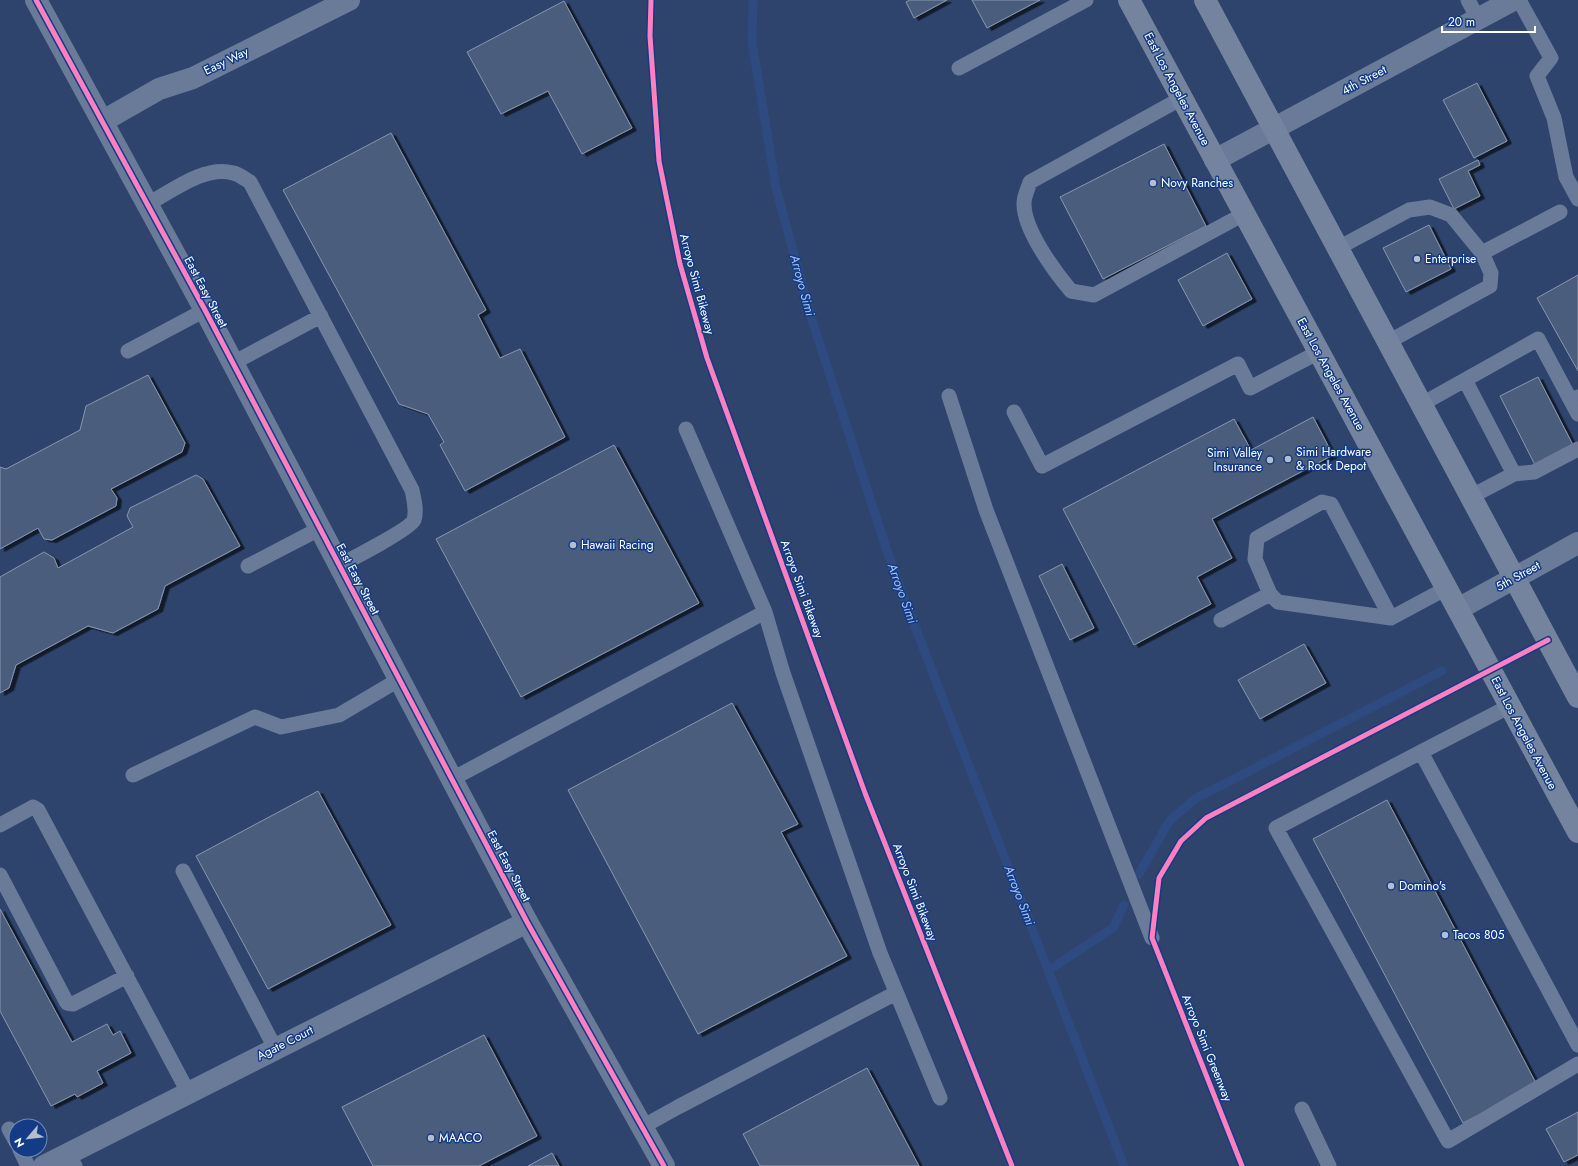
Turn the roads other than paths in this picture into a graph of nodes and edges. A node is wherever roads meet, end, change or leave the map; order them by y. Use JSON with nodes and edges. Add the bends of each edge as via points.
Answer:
{"nodes":[{"id":1,"x":36,"y":0,"type":"edge"},
{"id":2,"x":349,"y":0,"type":"edge"},
{"id":3,"x":1086,"y":0,"type":"edge"},
{"id":4,"x":1129,"y":0,"type":"edge"},
{"id":5,"x":1206,"y":0,"type":"edge"},
{"id":6,"x":1513,"y":0,"type":"edge"},
{"id":7,"x":1519,"y":0,"type":"edge"},
{"id":8,"x":1473,"y":9,"type":"edge"},
{"id":9,"x":959,"y":68,"type":"dead end"},
{"id":10,"x":1182,"y":98,"type":"junction"},
{"id":11,"x":103,"y":121,"type":"junction"},
{"id":12,"x":1274,"y":129,"type":"junction"},
{"id":13,"x":1215,"y":160,"type":"junction"},
{"id":14,"x":1578,"y":199,"type":"edge"},
{"id":15,"x":148,"y":204,"type":"junction"},
{"id":16,"x":1560,"y":212,"type":"dead end"},
{"id":17,"x":1244,"y":214,"type":"junction"},
{"id":18,"x":1338,"y":248,"type":"junction"},
{"id":19,"x":1482,"y":253,"type":"junction"},
{"id":20,"x":205,"y":310,"type":"junction"},
{"id":21,"x":321,"y":316,"type":"junction"},
{"id":22,"x":1388,"y":342,"type":"junction"},
{"id":23,"x":128,"y":351,"type":"dead end"},
{"id":24,"x":1319,"y":352,"type":"junction"},
{"id":25,"x":233,"y":363,"type":"junction"},
{"id":26,"x":1465,"y":380,"type":"junction"},
{"id":27,"x":949,"y":396,"type":"dead end"},
{"id":28,"x":1574,"y":399,"type":"edge"},
{"id":29,"x":1422,"y":404,"type":"junction"},
{"id":30,"x":1014,"y":412,"type":"dead end"},
{"id":31,"x":1578,"y":414,"type":"edge"},
{"id":32,"x":686,"y":429,"type":"dead end"},
{"id":33,"x":1578,"y":449,"type":"edge"},
{"id":34,"x":1514,"y":474,"type":"junction"},
{"id":35,"x":1470,"y":497,"type":"junction"},
{"id":36,"x":321,"y":528,"type":"junction"},
{"id":37,"x":1578,"y":543,"type":"edge"},
{"id":38,"x":340,"y":565,"type":"junction"},
{"id":39,"x":248,"y":566,"type":"dead end"},
{"id":40,"x":1515,"y":578,"type":"junction"},
{"id":41,"x":1447,"y":588,"type":"junction"},
{"id":42,"x":1270,"y":594,"type":"junction"},
{"id":43,"x":1458,"y":609,"type":"junction"},
{"id":44,"x":765,"y":612,"type":"junction"},
{"id":45,"x":1390,"y":618,"type":"junction"},
{"id":46,"x":1221,"y":620,"type":"dead end"},
{"id":47,"x":400,"y":679,"type":"junction"},
{"id":48,"x":1578,"y":697,"type":"edge"},
{"id":49,"x":1510,"y":706,"type":"junction"},
{"id":50,"x":1421,"y":752,"type":"junction"},
{"id":51,"x":133,"y":775,"type":"dead end"},
{"id":52,"x":452,"y":779,"type":"junction"},
{"id":53,"x":0,"y":825,"type":"edge"},
{"id":54,"x":1578,"y":832,"type":"edge"},
{"id":55,"x":183,"y":871,"type":"dead end"},
{"id":56,"x":0,"y":875,"type":"edge"},
{"id":57,"x":527,"y":922,"type":"junction"},
{"id":58,"x":1152,"y":938,"type":"dead end"},
{"id":59,"x":127,"y":976,"type":"junction"},
{"id":60,"x":896,"y":993,"type":"junction"},
{"id":61,"x":1578,"y":1044,"type":"edge"},
{"id":62,"x":275,"y":1048,"type":"junction"},
{"id":63,"x":1578,"y":1064,"type":"edge"},
{"id":64,"x":188,"y":1092,"type":"junction"},
{"id":65,"x":940,"y":1098,"type":"dead end"},
{"id":66,"x":1302,"y":1110,"type":"dead end"},
{"id":67,"x":642,"y":1127,"type":"junction"},
{"id":68,"x":72,"y":1160,"type":"edge"},
{"id":69,"x":44,"y":1166,"type":"edge"},
{"id":70,"x":664,"y":1166,"type":"edge"},
{"id":71,"x":1329,"y":1166,"type":"edge"}],
"edges":[{"from":1,"to":11,"type":"street","name":"East Easy Street"},
{"from":2,"to":11,"type":"street","name":"Easy Way","via":[[193,78],[159,89]]},
{"from":3,"to":9,"type":"lane"},
{"from":4,"to":10,"type":"main road","name":"East Los Angeles Avenue"},
{"from":5,"to":12,"type":"main road"},
{"from":6,"to":8,"type":"street","name":"4th Street"},
{"from":7,"to":14,"type":"lane","via":[[1550,58],[1537,76],[1554,118],[1566,177]]},
{"from":8,"to":12,"type":"street","name":"4th Street"},
{"from":10,"to":13,"type":"main road","name":"East Los Angeles Avenue"},
{"from":10,"to":17,"type":"lane","via":[[1030,182],[1024,203],[1027,222],[1049,265],[1071,291],[1094,295]]},
{"from":11,"to":15,"type":"street","name":"East Easy Street"},
{"from":12,"to":13,"type":"street","name":"4th Street"},
{"from":12,"to":18,"type":"main road"},
{"from":13,"to":17,"type":"main road","name":"East Los Angeles Avenue"},
{"from":15,"to":20,"type":"street","name":"East Easy Street"},
{"from":15,"to":21,"type":"lane","via":[[196,178],[216,172],[234,173],[250,182]]},
{"from":16,"to":19,"type":"lane"},
{"from":17,"to":24,"type":"main road","name":"East Los Angeles Avenue"},
{"from":18,"to":19,"type":"lane","via":[[1410,210],[1430,207],[1451,215]]},
{"from":18,"to":22,"type":"main road"},
{"from":19,"to":22,"type":"lane","via":[[1492,273],[1490,286]]},
{"from":20,"to":23,"type":"lane"},
{"from":20,"to":25,"type":"street","name":"East Easy Street"},
{"from":21,"to":25,"type":"lane"},
{"from":21,"to":38,"type":"lane","via":[[412,490],[416,510],[413,522],[403,530]]},
{"from":22,"to":29,"type":"main road"},
{"from":24,"to":30,"type":"lane","via":[[1250,388],[1238,364],[1042,466]]},
{"from":24,"to":41,"type":"main road","name":"East Los Angeles Avenue"},
{"from":25,"to":36,"type":"street","name":"East Easy Street"},
{"from":26,"to":28,"type":"lane","via":[[1538,339]]},
{"from":26,"to":29,"type":"lane"},
{"from":26,"to":34,"type":"lane"},
{"from":27,"to":58,"type":"lane","via":[[986,510]]},
{"from":28,"to":31,"type":"lane"},
{"from":29,"to":35,"type":"main road"},
{"from":32,"to":44,"type":"lane"},
{"from":33,"to":34,"type":"lane","via":[[1534,472]]},
{"from":34,"to":35,"type":"lane"},
{"from":35,"to":40,"type":"main road"},
{"from":36,"to":38,"type":"street","name":"East Easy Street"},
{"from":36,"to":39,"type":"lane"},
{"from":37,"to":40,"type":"street","name":"5th Street"},
{"from":38,"to":47,"type":"street","name":"East Easy Street"},
{"from":40,"to":43,"type":"street","name":"5th Street"},
{"from":40,"to":48,"type":"main road"},
{"from":41,"to":43,"type":"main road","name":"East Los Angeles Avenue"},
{"from":41,"to":45,"type":"lane"},
{"from":42,"to":45,"type":"lane","via":[[1278,602]]},
{"from":42,"to":45,"type":"lane","via":[[1255,559],[1257,538],[1322,502],[1331,504]]},
{"from":42,"to":46,"type":"lane"},
{"from":43,"to":49,"type":"main road","name":"East Los Angeles Avenue"},
{"from":44,"to":52,"type":"lane"},
{"from":44,"to":60,"type":"lane","via":[[783,673]]},
{"from":47,"to":51,"type":"lane","via":[[338,715],[280,727],[254,717]]},
{"from":47,"to":52,"type":"street","name":"East Easy Street"},
{"from":49,"to":50,"type":"lane"},
{"from":49,"to":54,"type":"main road","name":"East Los Angeles Avenue"},
{"from":50,"to":61,"type":"lane"},
{"from":50,"to":63,"type":"lane","via":[[1276,828],[1448,1141]]},
{"from":52,"to":57,"type":"street","name":"East Easy Street"},
{"from":53,"to":59,"type":"lane","via":[[33,807],[38,810]]},
{"from":55,"to":62,"type":"lane"},
{"from":56,"to":59,"type":"lane","via":[[67,1003],[73,1004]]},
{"from":57,"to":62,"type":"street","name":"Agate Court"},
{"from":57,"to":67,"type":"street","name":"East Easy Street"},
{"from":59,"to":64,"type":"lane"},
{"from":60,"to":65,"type":"lane"},
{"from":60,"to":67,"type":"lane"},
{"from":62,"to":64,"type":"street","name":"Agate Court"},
{"from":64,"to":68,"type":"street","name":"Agate Court"},
{"from":66,"to":71,"type":"lane"},
{"from":67,"to":70,"type":"street","name":"East Easy Street"},
{"from":68,"to":69,"type":"street","name":"Agate Court"}]}
